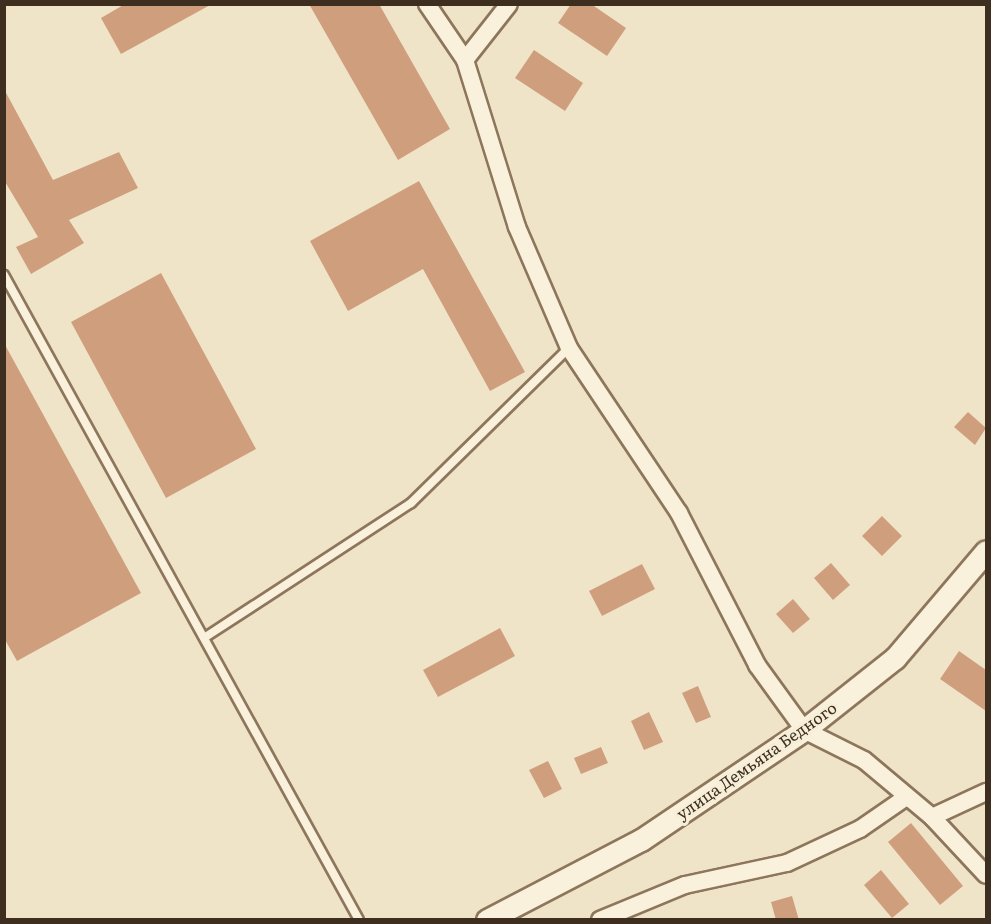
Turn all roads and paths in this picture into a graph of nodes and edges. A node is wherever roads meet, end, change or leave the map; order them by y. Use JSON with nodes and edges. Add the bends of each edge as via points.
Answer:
{"nodes":[{"id":1,"x":427,"y":4,"type":"edge"},
{"id":2,"x":509,"y":4,"type":"edge"},
{"id":3,"x":465,"y":60,"type":"junction"},
{"id":4,"x":4,"y":275,"type":"edge"},
{"id":5,"x":569,"y":348,"type":"junction"},
{"id":6,"x":987,"y":551,"type":"edge"},
{"id":7,"x":207,"y":636,"type":"junction"},
{"id":8,"x":804,"y":730,"type":"junction"},
{"id":9,"x":987,"y":792,"type":"edge"},
{"id":10,"x":905,"y":798,"type":"junction"},
{"id":11,"x":932,"y":817,"type":"junction"},
{"id":12,"x":987,"y":875,"type":"edge"},
{"id":13,"x":359,"y":920,"type":"edge"},
{"id":14,"x":487,"y":920,"type":"edge"},
{"id":15,"x":600,"y":920,"type":"edge"}],
"edges":[{"from":1,"to":3,"type":"street"},
{"from":2,"to":3,"type":"street"},
{"from":3,"to":5,"type":"street","via":[[517,227]]},
{"from":4,"to":7,"type":"lane"},
{"from":5,"to":7,"type":"lane","via":[[411,503]]},
{"from":5,"to":8,"type":"street","via":[[679,513],[757,665]]},
{"from":6,"to":8,"type":"street","name":"улица Демьяна Бедного","via":[[895,658]]},
{"from":7,"to":13,"type":"lane"},
{"from":8,"to":10,"type":"street","via":[[864,760]]},
{"from":8,"to":14,"type":"street","name":"улица Демьяна Бедного","via":[[641,840]]},
{"from":9,"to":11,"type":"street"},
{"from":10,"to":11,"type":"street"},
{"from":10,"to":15,"type":"street","via":[[860,829],[787,863],[685,885]]},
{"from":11,"to":12,"type":"street"}]}
